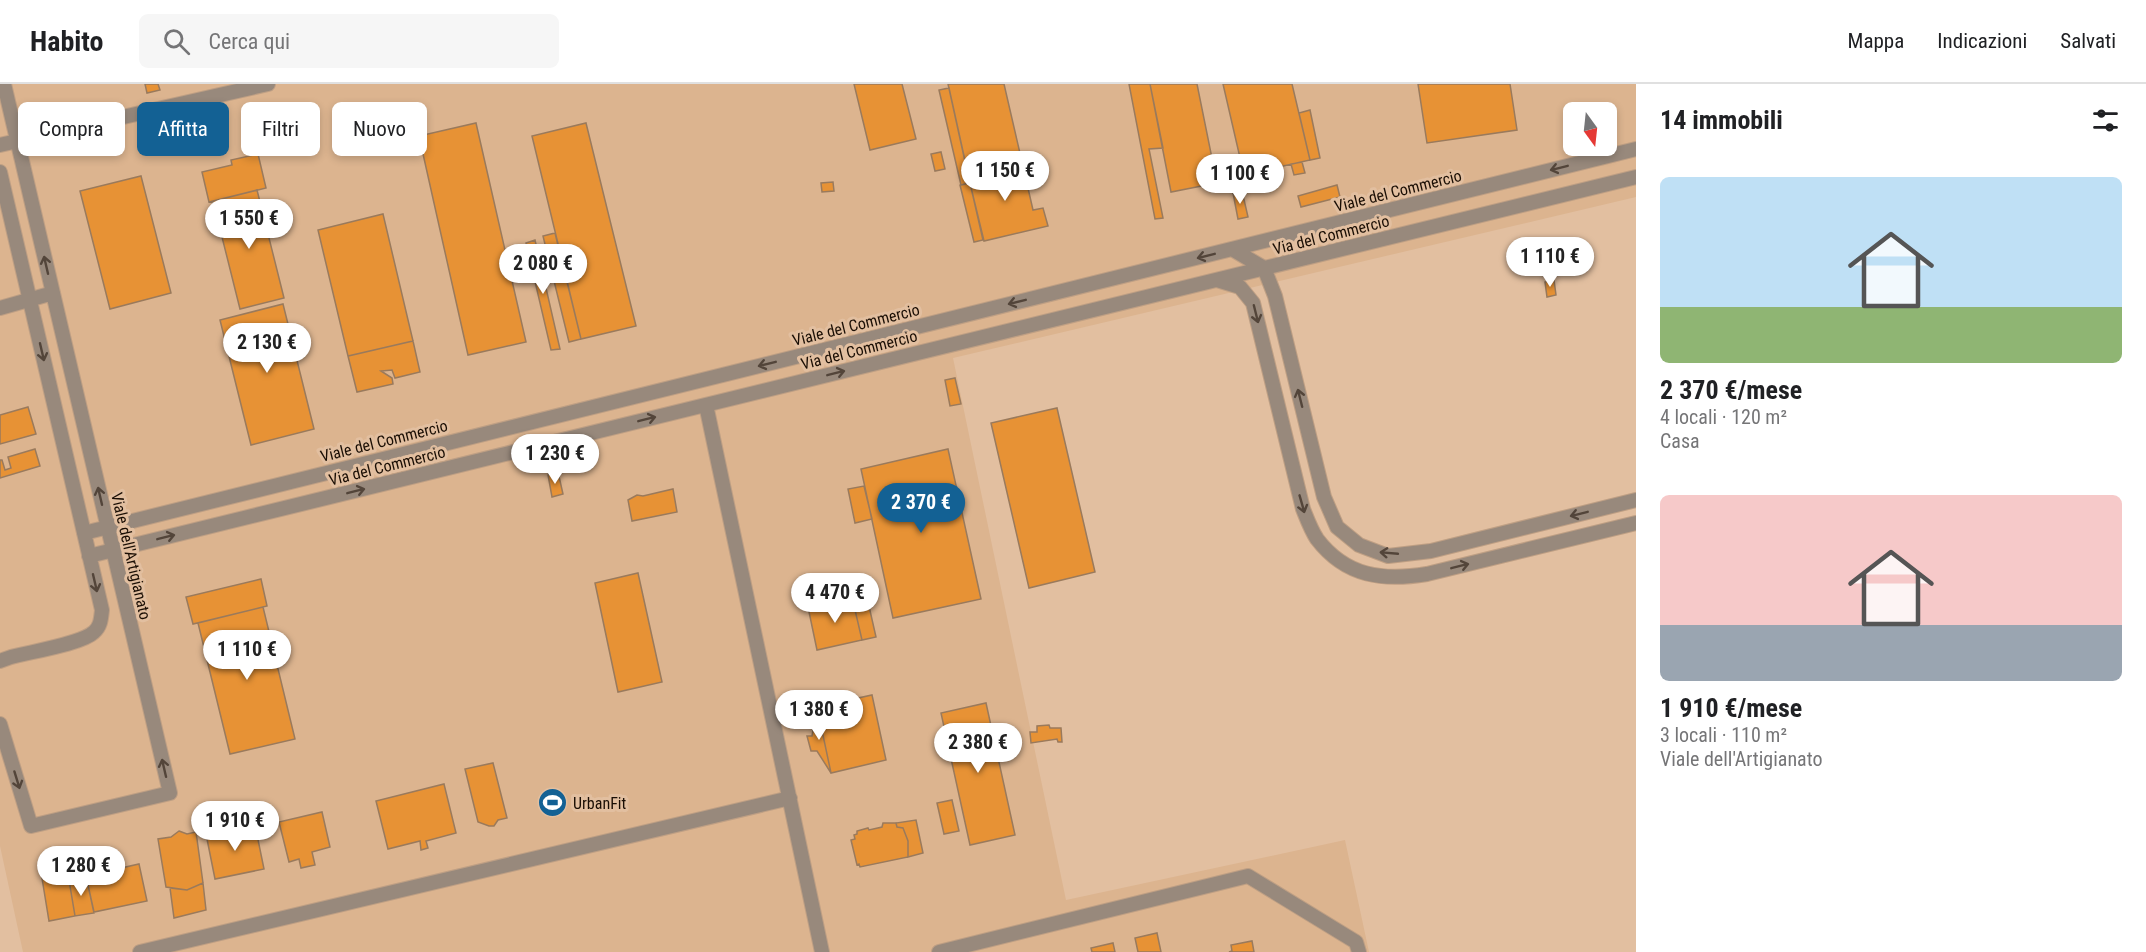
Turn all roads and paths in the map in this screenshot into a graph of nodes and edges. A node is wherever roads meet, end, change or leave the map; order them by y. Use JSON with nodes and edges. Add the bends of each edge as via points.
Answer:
{"nodes":[{"id":1,"x":4,"y":84,"type":"edge"},
{"id":2,"x":268,"y":84,"type":"edge"},
{"id":3,"x":17,"y":142,"type":"junction"},
{"id":4,"x":0,"y":145,"type":"edge"},
{"id":5,"x":1636,"y":149,"type":"edge"},
{"id":6,"x":0,"y":172,"type":"edge"},
{"id":7,"x":1636,"y":177,"type":"edge"},
{"id":8,"x":1232,"y":249,"type":"junction"},
{"id":9,"x":1264,"y":268,"type":"junction"},
{"id":10,"x":1215,"y":279,"type":"junction"},
{"id":11,"x":53,"y":293,"type":"junction"},
{"id":12,"x":29,"y":299,"type":"junction"},
{"id":13,"x":0,"y":308,"type":"edge"},
{"id":14,"x":706,"y":405,"type":"junction"},
{"id":15,"x":1636,"y":500,"type":"edge"},
{"id":16,"x":1636,"y":523,"type":"edge"},
{"id":17,"x":107,"y":526,"type":"junction"},
{"id":18,"x":84,"y":533,"type":"junction"},
{"id":19,"x":113,"y":550,"type":"junction"},
{"id":20,"x":89,"y":556,"type":"junction"},
{"id":21,"x":0,"y":661,"type":"edge"},
{"id":22,"x":0,"y":724,"type":"edge"},
{"id":23,"x":790,"y":798,"type":"junction"},
{"id":24,"x":140,"y":952,"type":"edge"},
{"id":25,"x":822,"y":952,"type":"edge"},
{"id":26,"x":939,"y":952,"type":"edge"},
{"id":27,"x":1359,"y":952,"type":"edge"}],
"edges":[{"from":1,"to":3,"type":"street","name":"Viale dell'Artigianato"},
{"from":2,"to":3,"type":"street"},
{"from":3,"to":4,"type":"street"},
{"from":11,"to":3,"type":"street","name":"Viale dell'Artigianato","one_way":true},
{"from":5,"to":8,"type":"street","name":"Viale del Commercio","one_way":true},
{"from":6,"to":12,"type":"street"},
{"from":7,"to":9,"type":"street","name":"Via del Commercio"},
{"from":8,"to":9,"type":"street"},
{"from":8,"to":17,"type":"street","name":"Viale del Commercio","one_way":true},
{"from":9,"to":10,"type":"street","name":"Via del Commercio"},
{"from":15,"to":9,"type":"street","one_way":true,"via":[[1431,551],[1388,556],[1359,545],[1337,527],[1324,497],[1275,296]]},
{"from":14,"to":10,"type":"street","name":"Via del Commercio","one_way":true},
{"from":10,"to":16,"type":"street","one_way":true,"via":[[1240,287],[1253,303],[1303,509],[1317,538],[1340,563],[1374,577],[1402,578]]},
{"from":11,"to":12,"type":"street"},
{"from":17,"to":11,"type":"street","name":"Viale dell'Artigianato","one_way":true},
{"from":12,"to":13,"type":"street"},
{"from":12,"to":18,"type":"street","one_way":true},
{"from":19,"to":14,"type":"street","name":"Via del Commercio","one_way":true},
{"from":14,"to":23,"type":"street"},
{"from":17,"to":18,"type":"street","name":"Viale del Commercio"},
{"from":17,"to":19,"type":"street","name":"Viale dell'Artigianato"},
{"from":18,"to":20,"type":"street"},
{"from":19,"to":20,"type":"street","name":"Via del Commercio"},
{"from":22,"to":19,"type":"street","name":"Viale dell'Artigianato","one_way":true,"via":[[31,826],[170,793]]},
{"from":20,"to":21,"type":"street","one_way":true,"via":[[102,610],[95,632],[83,639]]},
{"from":23,"to":24,"type":"street"},
{"from":23,"to":25,"type":"street"},
{"from":26,"to":27,"type":"street","via":[[1248,876],[1356,942]]}]}
